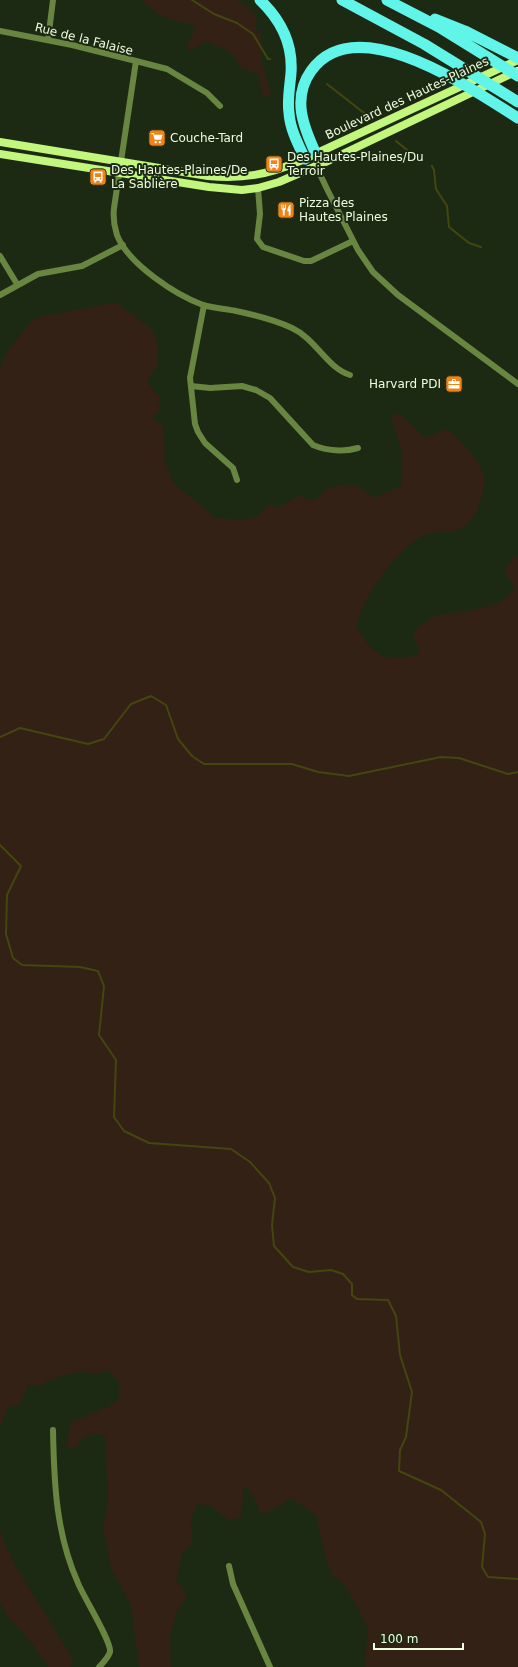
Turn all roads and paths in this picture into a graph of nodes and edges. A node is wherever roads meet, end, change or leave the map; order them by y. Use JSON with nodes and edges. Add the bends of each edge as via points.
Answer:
{"nodes":[{"id":1,"x":53,"y":0,"type":"edge"},
{"id":2,"x":260,"y":0,"type":"edge"},
{"id":3,"x":342,"y":0,"type":"edge"},
{"id":4,"x":387,"y":0,"type":"edge"},
{"id":5,"x":391,"y":0,"type":"edge"},
{"id":6,"x":0,"y":31,"type":"edge"},
{"id":7,"x":48,"y":40,"type":"junction"},
{"id":8,"x":518,"y":59,"type":"edge"},
{"id":9,"x":136,"y":61,"type":"junction"},
{"id":10,"x":518,"y":71,"type":"edge"},
{"id":11,"x":518,"y":76,"type":"edge"},
{"id":12,"x":518,"y":102,"type":"edge"},
{"id":13,"x":220,"y":106,"type":"dead end"},
{"id":14,"x":518,"y":118,"type":"edge"},
{"id":15,"x":0,"y":142,"type":"edge"},
{"id":16,"x":0,"y":154,"type":"edge"},
{"id":17,"x":316,"y":154,"type":"junction"},
{"id":18,"x":305,"y":159,"type":"junction"},
{"id":19,"x":121,"y":161,"type":"junction"},
{"id":20,"x":316,"y":166,"type":"junction"},
{"id":21,"x":119,"y":173,"type":"junction"},
{"id":22,"x":258,"y":188,"type":"junction"},
{"id":23,"x":353,"y":241,"type":"junction"},
{"id":24,"x":123,"y":245,"type":"junction"},
{"id":25,"x":0,"y":256,"type":"edge"},
{"id":26,"x":17,"y":284,"type":"junction"},
{"id":27,"x":0,"y":295,"type":"edge"},
{"id":28,"x":204,"y":305,"type":"junction"},
{"id":29,"x":350,"y":375,"type":"dead end"},
{"id":30,"x":518,"y":384,"type":"edge"},
{"id":31,"x":191,"y":386,"type":"junction"},
{"id":32,"x":358,"y":448,"type":"dead end"},
{"id":33,"x":236,"y":480,"type":"dead end"},
{"id":34,"x":53,"y":1430,"type":"dead end"},
{"id":35,"x":229,"y":1566,"type":"dead end"},
{"id":36,"x":99,"y":1667,"type":"edge"},
{"id":37,"x":270,"y":1667,"type":"edge"}],
"edges":[{"from":1,"to":7,"type":"street"},
{"from":2,"to":18,"type":"highway","via":[[277,18],[289,44],[292,61],[289,114],[291,126]]},
{"from":3,"to":12,"type":"highway","via":[[429,47]]},
{"from":4,"to":11,"type":"highway"},
{"from":5,"to":8,"type":"highway","via":[[466,31]]},
{"from":6,"to":7,"type":"street","name":"Rue de la Falaise"},
{"from":7,"to":9,"type":"street","name":"Rue de la Falaise"},
{"from":8,"to":17,"type":"street","name":"Boulevard des Hautes-Plaines"},
{"from":9,"to":13,"type":"street","via":[[167,70],[207,93]]},
{"from":9,"to":19,"type":"street","name":"Rue de la Falaise"},
{"from":10,"to":20,"type":"street","name":"Boulevard des Hautes-Plaines"},
{"from":14,"to":17,"type":"highway","via":[[446,75],[405,56],[368,47],[344,49],[330,54],[318,63],[309,74],[303,88],[300,100],[301,115]]},
{"from":15,"to":19,"type":"street","name":"Boulevard des Hautes-Plaines"},
{"from":16,"to":21,"type":"street","name":"Boulevard des Hautes-Plaines"},
{"from":17,"to":18,"type":"street","name":"Boulevard des Hautes-Plaines"},
{"from":17,"to":20,"type":"street"},
{"from":18,"to":19,"type":"street","name":"Boulevard des Hautes-Plaines","via":[[266,173],[238,178],[208,176]]},
{"from":18,"to":20,"type":"street"},
{"from":19,"to":21,"type":"street","name":"Rue de la Falaise"},
{"from":20,"to":22,"type":"street","name":"Boulevard des Hautes-Plaines"},
{"from":20,"to":23,"type":"street"},
{"from":21,"to":22,"type":"street","name":"Boulevard des Hautes-Plaines","via":[[220,189]]},
{"from":21,"to":24,"type":"street","name":"Rue de la Falaise","via":[[113,219],[117,236]]},
{"from":22,"to":23,"type":"street","via":[[260,214],[256,239],[263,247],[311,262]]},
{"from":23,"to":30,"type":"street","via":[[366,263],[388,287]]},
{"from":24,"to":26,"type":"street","via":[[82,266],[38,274]]},
{"from":24,"to":28,"type":"street","name":"Rue de la Falaise","via":[[140,265],[161,282]]},
{"from":25,"to":26,"type":"street"},
{"from":26,"to":27,"type":"street"},
{"from":28,"to":29,"type":"street","name":"Rue de la Falaise","via":[[241,312],[291,328],[311,341],[337,369]]},
{"from":28,"to":31,"type":"street","via":[[191,370]]},
{"from":31,"to":32,"type":"street","via":[[242,386],[256,390],[270,398],[313,445],[346,452]]},
{"from":31,"to":33,"type":"street","via":[[198,432],[205,443],[232,468]]},
{"from":34,"to":36,"type":"street","via":[[56,1505],[67,1557],[85,1599],[110,1646],[108,1656]]},
{"from":35,"to":37,"type":"street","via":[[232,1584]]}]}
